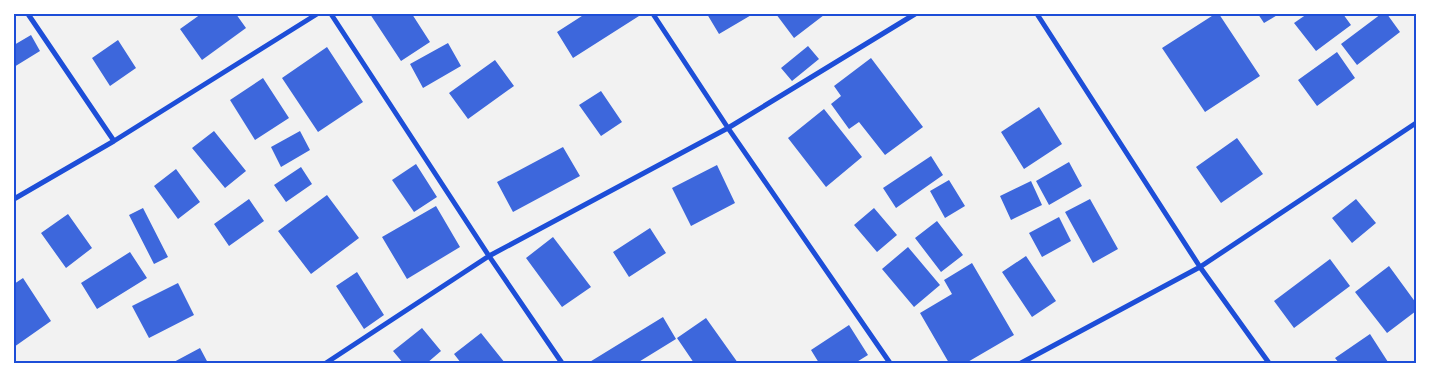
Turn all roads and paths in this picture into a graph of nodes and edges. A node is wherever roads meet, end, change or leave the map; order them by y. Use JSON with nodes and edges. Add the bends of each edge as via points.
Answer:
{"nodes":[{"id":1,"x":28,"y":14,"type":"edge"},
{"id":2,"x":317,"y":14,"type":"edge"},
{"id":3,"x":330,"y":14,"type":"edge"},
{"id":4,"x":653,"y":14,"type":"edge"},
{"id":5,"x":914,"y":14,"type":"edge"},
{"id":6,"x":1037,"y":14,"type":"edge"},
{"id":7,"x":1416,"y":123,"type":"edge"},
{"id":8,"x":728,"y":128,"type":"junction"},
{"id":9,"x":114,"y":141,"type":"junction"},
{"id":10,"x":14,"y":200,"type":"edge"},
{"id":11,"x":489,"y":256,"type":"junction"},
{"id":12,"x":1200,"y":267,"type":"junction"},
{"id":13,"x":326,"y":363,"type":"edge"},
{"id":14,"x":562,"y":363,"type":"edge"},
{"id":15,"x":890,"y":363,"type":"edge"},
{"id":16,"x":1021,"y":363,"type":"edge"},
{"id":17,"x":1269,"y":363,"type":"edge"}],
"edges":[{"from":1,"to":9,"type":"street"},
{"from":2,"to":9,"type":"street"},
{"from":3,"to":11,"type":"street"},
{"from":4,"to":8,"type":"street"},
{"from":5,"to":8,"type":"street"},
{"from":6,"to":12,"type":"street"},
{"from":7,"to":12,"type":"street"},
{"from":8,"to":11,"type":"street"},
{"from":8,"to":15,"type":"street"},
{"from":9,"to":10,"type":"street"},
{"from":11,"to":13,"type":"street"},
{"from":11,"to":14,"type":"street"},
{"from":12,"to":16,"type":"street"},
{"from":12,"to":17,"type":"street"}]}
